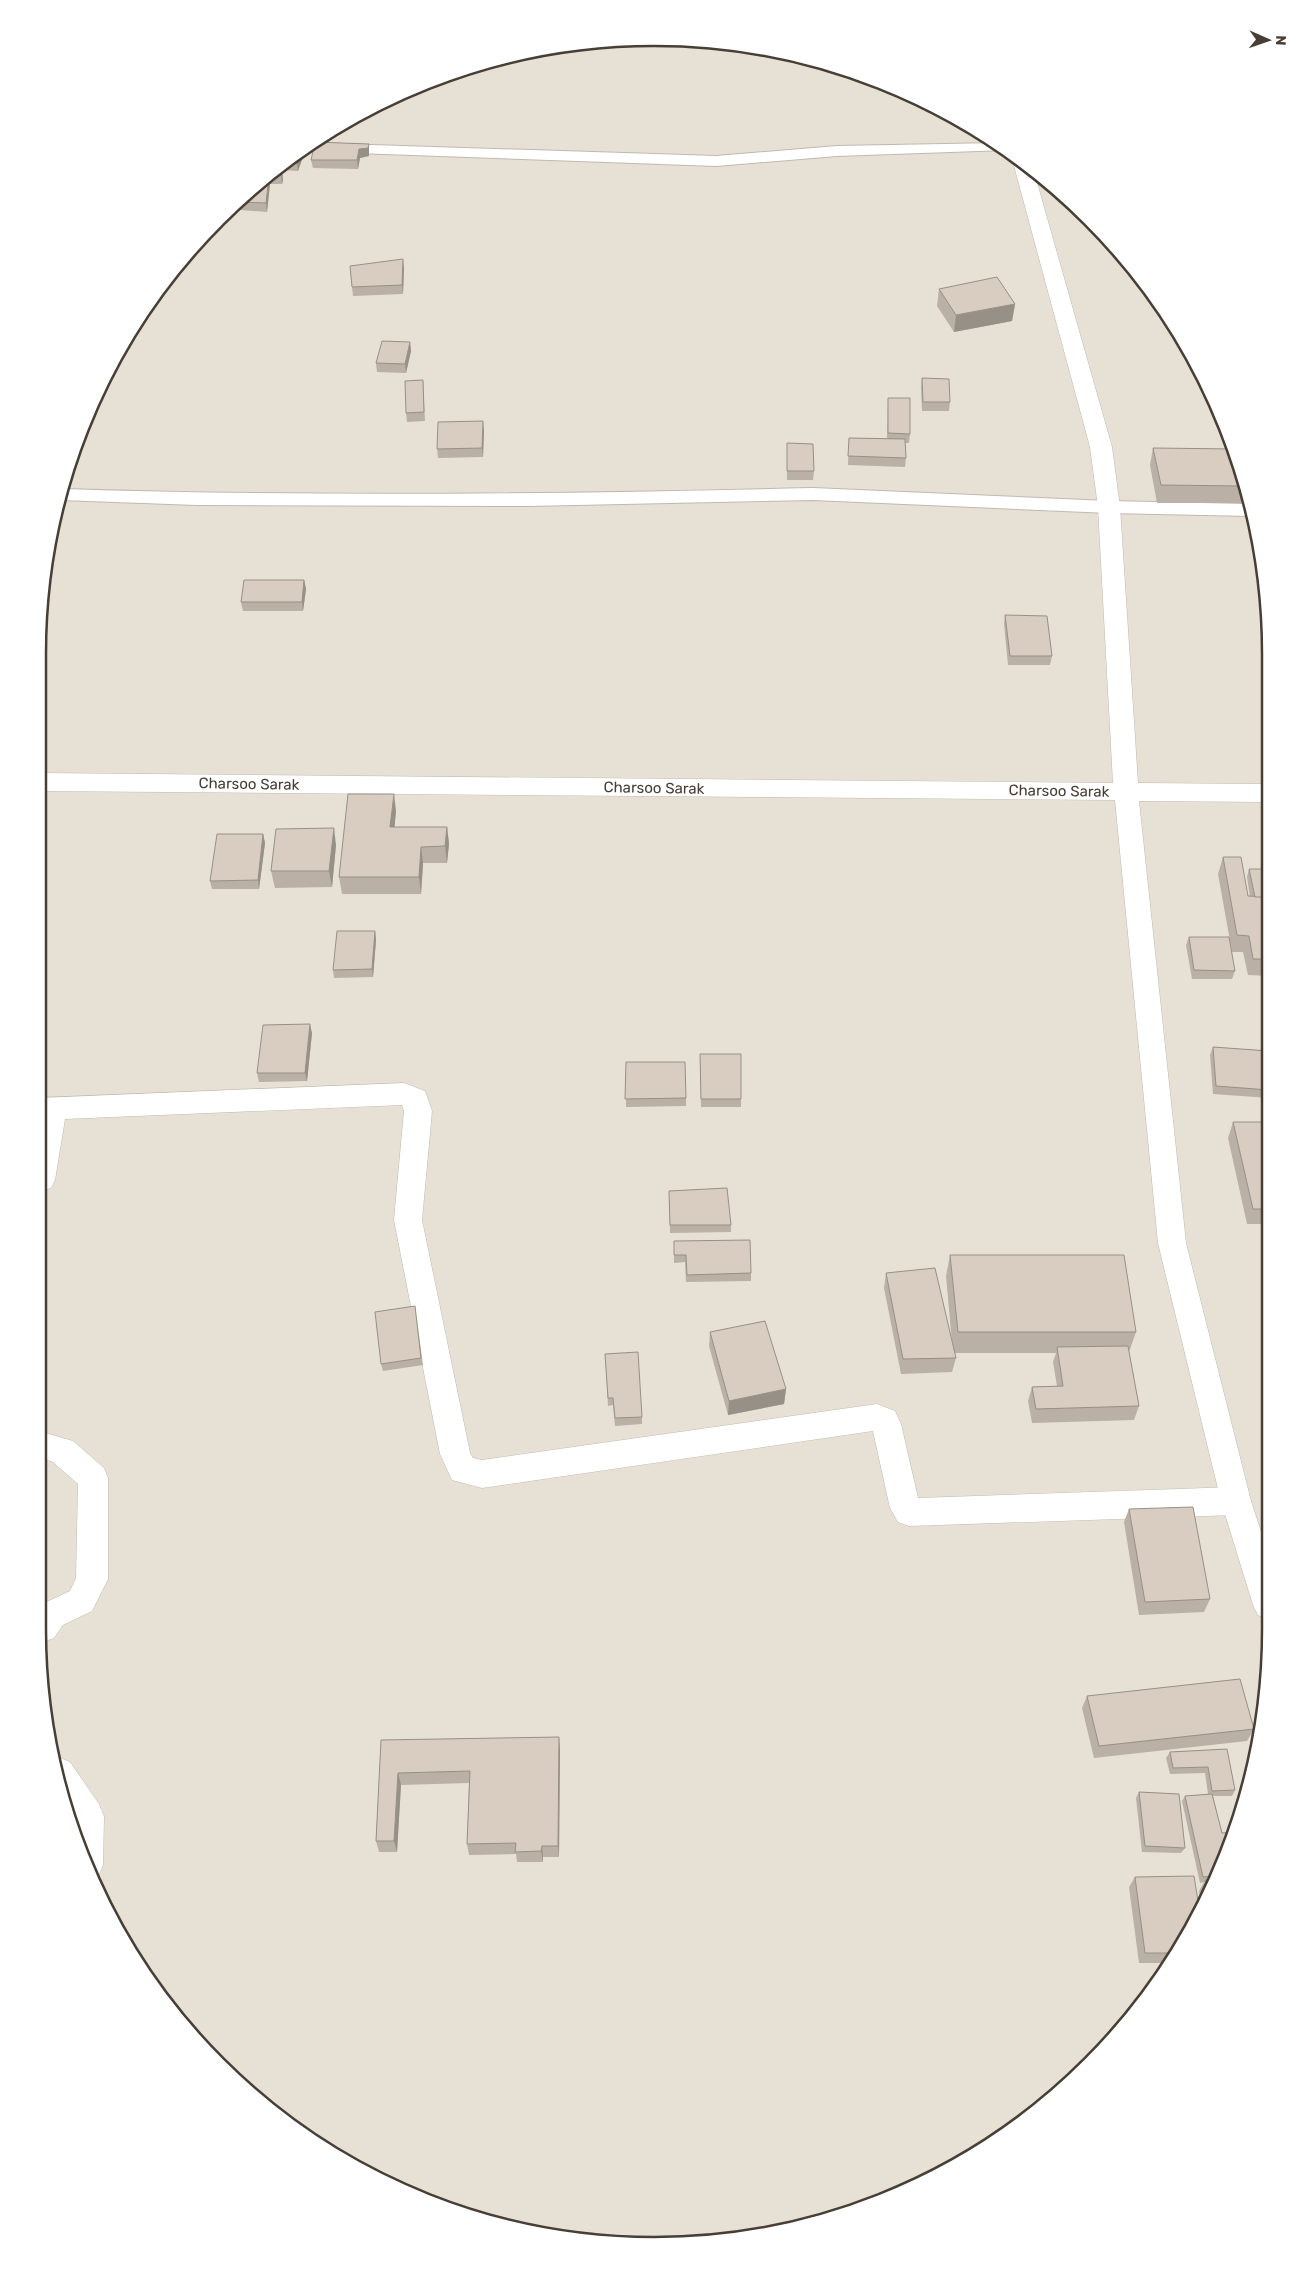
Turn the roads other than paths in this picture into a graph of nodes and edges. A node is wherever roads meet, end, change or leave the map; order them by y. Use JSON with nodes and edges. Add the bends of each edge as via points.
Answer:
{"nodes":[{"id":1,"x":318,"y":147,"type":"edge"},
{"id":2,"x":989,"y":147,"type":"edge"},
{"id":3,"x":1025,"y":173,"type":"edge"},
{"id":4,"x":68,"y":495,"type":"edge"},
{"id":5,"x":1108,"y":507,"type":"junction"},
{"id":6,"x":1244,"y":510,"type":"edge"},
{"id":7,"x":46,"y":782,"type":"edge"},
{"id":8,"x":1126,"y":792,"type":"junction"},
{"id":9,"x":1262,"y":793,"type":"edge"},
{"id":10,"x":47,"y":1109,"type":"edge"},
{"id":11,"x":46,"y":1446,"type":"edge"},
{"id":12,"x":1236,"y":1502,"type":"junction"},
{"id":13,"x":1262,"y":1583,"type":"edge"},
{"id":14,"x":46,"y":1622,"type":"edge"},
{"id":15,"x":67,"y":1787,"type":"edge"},
{"id":16,"x":86,"y":1844,"type":"edge"}],
"edges":[{"from":1,"to":2,"type":"lane","via":[[716,161],[837,151]]},
{"from":3,"to":5,"type":"street","via":[[1101,447]]},
{"from":4,"to":5,"type":"lane","via":[[529,500],[813,494]]},
{"from":5,"to":6,"type":"lane"},
{"from":5,"to":8,"type":"street"},
{"from":7,"to":8,"type":"street","name":"Charsoo Sarak"},
{"from":8,"to":9,"type":"street","name":"Charsoo Sarak"},
{"from":8,"to":12,"type":"street","via":[[1172,1244]]},
{"from":10,"to":12,"type":"street","via":[[404,1094],[415,1099],[418,1111],[408,1220],[455,1454],[463,1470],[482,1474],[877,1417],[886,1424],[905,1508],[909,1512]]},
{"from":11,"to":14,"type":"street","via":[[62,1451],[94,1478],[92,1579],[81,1601],[52,1615]]},
{"from":12,"to":13,"type":"street"},
{"from":15,"to":16,"type":"street","via":[[87,1816]]}]}
